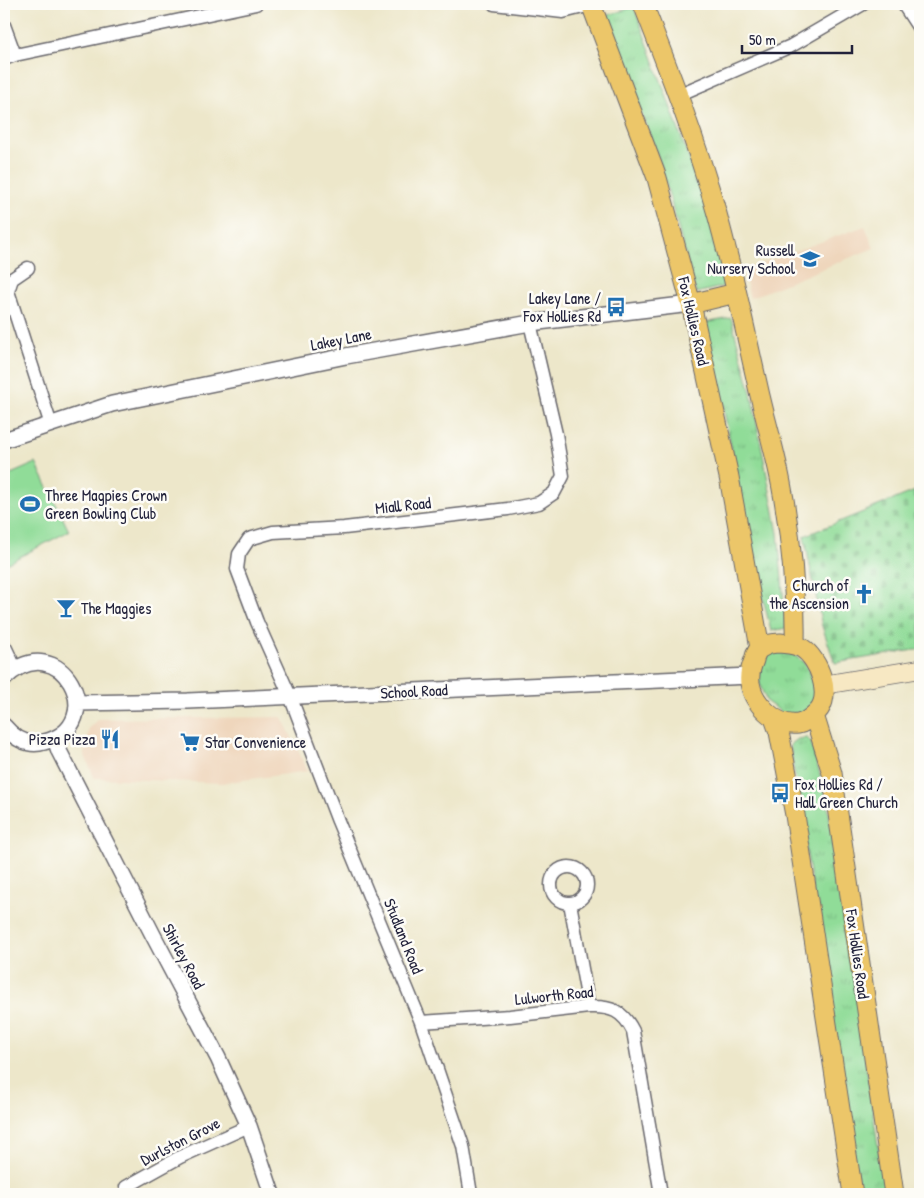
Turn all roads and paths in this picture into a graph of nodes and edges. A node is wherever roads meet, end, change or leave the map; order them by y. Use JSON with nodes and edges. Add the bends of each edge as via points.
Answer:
{"nodes":[{"id":1,"x":256,"y":4,"type":"edge"},
{"id":2,"x":494,"y":4,"type":"edge"},
{"id":3,"x":592,"y":4,"type":"edge"},
{"id":4,"x":644,"y":4,"type":"edge"},
{"id":5,"x":863,"y":4,"type":"edge"},
{"id":6,"x":902,"y":4,"type":"edge"},
{"id":7,"x":4,"y":25,"type":"edge"},
{"id":8,"x":920,"y":30,"type":"edge"},
{"id":9,"x":10,"y":57,"type":"edge"},
{"id":10,"x":678,"y":95,"type":"junction"},
{"id":11,"x":28,"y":268,"type":"dead end"},
{"id":12,"x":736,"y":293,"type":"junction"},
{"id":13,"x":691,"y":304,"type":"junction"},
{"id":14,"x":530,"y":323,"type":"junction"},
{"id":15,"x":51,"y":425,"type":"junction"},
{"id":16,"x":4,"y":440,"type":"edge"},
{"id":17,"x":795,"y":645,"type":"junction"},
{"id":18,"x":4,"y":648,"type":"edge"},
{"id":19,"x":760,"y":648,"type":"junction"},
{"id":20,"x":920,"y":669,"type":"edge"},
{"id":21,"x":9,"y":674,"type":"edge"},
{"id":22,"x":750,"y":676,"type":"junction"},
{"id":23,"x":823,"y":685,"type":"junction"},
{"id":24,"x":290,"y":696,"type":"junction"},
{"id":25,"x":77,"y":703,"type":"junction"},
{"id":26,"x":814,"y":715,"type":"junction"},
{"id":27,"x":774,"y":718,"type":"junction"},
{"id":28,"x":4,"y":726,"type":"edge"},
{"id":29,"x":55,"y":739,"type":"junction"},
{"id":30,"x":570,"y":903,"type":"dead end"},
{"id":31,"x":589,"y":1007,"type":"junction"},
{"id":32,"x":421,"y":1022,"type":"junction"},
{"id":33,"x":249,"y":1126,"type":"junction"},
{"id":34,"x":126,"y":1187,"type":"dead end"},
{"id":35,"x":272,"y":1194,"type":"edge"},
{"id":36,"x":471,"y":1194,"type":"edge"},
{"id":37,"x":661,"y":1194,"type":"edge"},
{"id":38,"x":854,"y":1194,"type":"edge"},
{"id":39,"x":894,"y":1194,"type":"edge"}],
"edges":[{"from":1,"to":9,"type":"street"},
{"from":2,"to":3,"type":"street","via":[[563,12]]},
{"from":3,"to":13,"type":"main road","name":"Fox Hollies Road","via":[[657,178]]},
{"from":4,"to":10,"type":"main road"},
{"from":5,"to":10,"type":"street","via":[[791,46]]},
{"from":6,"to":8,"type":"street"},
{"from":7,"to":9,"type":"street"},
{"from":10,"to":12,"type":"main road","via":[[717,213]]},
{"from":11,"to":15,"type":"street","via":[[12,280],[8,292]]},
{"from":12,"to":13,"type":"main road"},
{"from":12,"to":17,"type":"main road","via":[[781,482],[789,538]]},
{"from":13,"to":14,"type":"street","name":"Lakey Lane"},
{"from":13,"to":19,"type":"main road","name":"Fox Hollies Road","via":[[729,477]]},
{"from":14,"to":15,"type":"street","name":"Lakey Lane","via":[[346,356],[112,404]]},
{"from":14,"to":24,"type":"street","name":"Miall Road","via":[[563,476],[554,493],[539,503],[508,509],[344,528],[273,532],[249,539],[239,554],[236,568]]},
{"from":15,"to":16,"type":"street","name":"Lakey Lane"},
{"from":17,"to":19,"type":"main road","via":[[780,642]]},
{"from":17,"to":23,"type":"main road","via":[[804,649],[815,663]]},
{"from":18,"to":21,"type":"street"},
{"from":19,"to":22,"type":"main road"},
{"from":20,"to":23,"type":"main road"},
{"from":21,"to":25,"type":"street","via":[[33,662],[56,667],[71,682]]},
{"from":22,"to":24,"type":"street","name":"School Road"},
{"from":22,"to":27,"type":"main road","via":[[755,697]]},
{"from":23,"to":26,"type":"main road","via":[[823,703]]},
{"from":24,"to":25,"type":"street","name":"School Road"},
{"from":24,"to":32,"type":"street","name":"Studland Road"},
{"from":25,"to":29,"type":"street","via":[[72,723]]},
{"from":26,"to":27,"type":"main road","via":[[797,724]]},
{"from":26,"to":39,"type":"main road","name":"Fox Hollies Road","via":[[832,773]]},
{"from":27,"to":38,"type":"main road","via":[[795,815]]},
{"from":28,"to":29,"type":"street","via":[[11,735],[34,744]]},
{"from":29,"to":33,"type":"street","name":"Shirley Road","via":[[218,1058]]},
{"from":30,"to":31,"type":"street"},
{"from":31,"to":32,"type":"street","name":"Lulworth Road"},
{"from":31,"to":37,"type":"street","name":"Lulworth Road","via":[[601,1006],[622,1014],[633,1031]]},
{"from":32,"to":36,"type":"street","name":"Studland Road","via":[[463,1146]]},
{"from":33,"to":34,"type":"street","name":"Durlston Grove","via":[[180,1157]]},
{"from":33,"to":35,"type":"street","name":"Shirley Road"}]}
